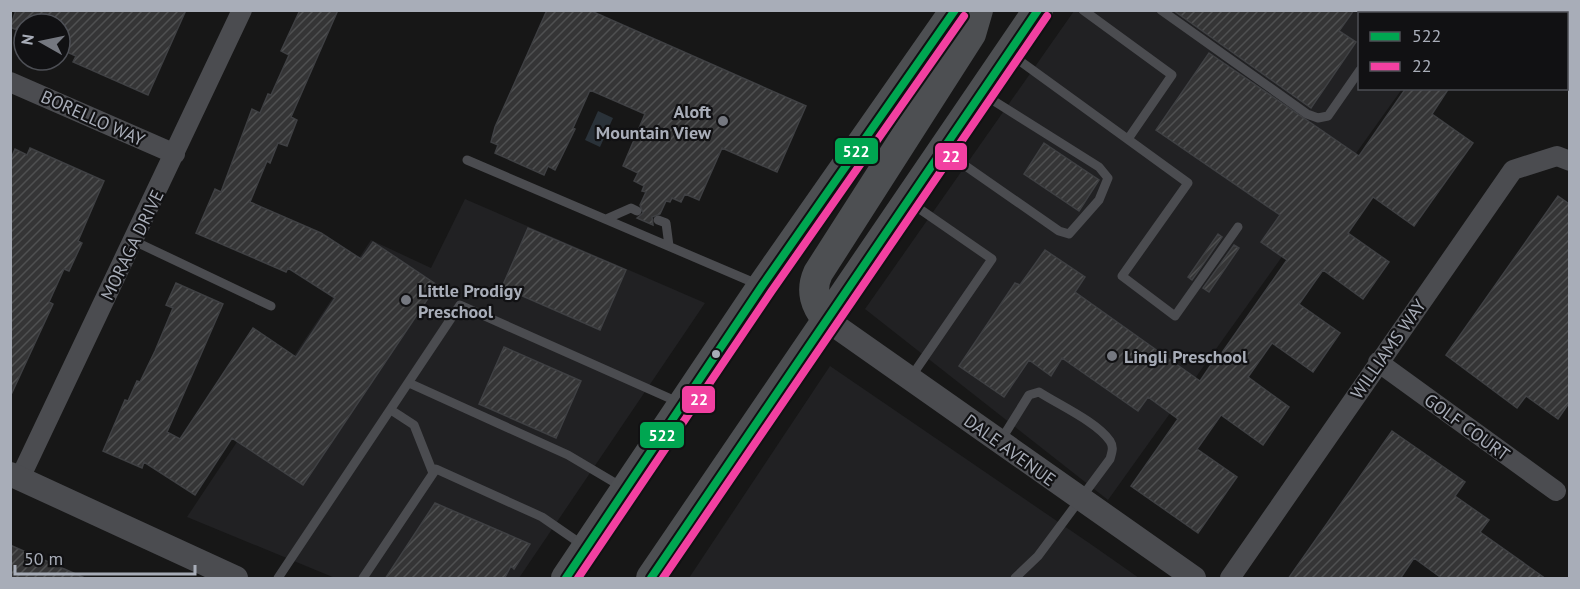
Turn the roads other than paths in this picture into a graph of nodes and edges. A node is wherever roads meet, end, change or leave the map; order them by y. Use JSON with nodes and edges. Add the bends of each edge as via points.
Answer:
{"nodes":[{"id":1,"x":242,"y":10,"type":"edge"},
{"id":2,"x":955,"y":10,"type":"edge"},
{"id":3,"x":978,"y":10,"type":"edge"},
{"id":4,"x":1038,"y":10,"type":"edge"},
{"id":5,"x":1083,"y":10,"type":"edge"},
{"id":6,"x":1161,"y":10,"type":"edge"},
{"id":7,"x":1008,"y":53,"type":"junction"},
{"id":8,"x":1358,"y":71,"type":"edge"},
{"id":9,"x":10,"y":82,"type":"edge"},
{"id":10,"x":981,"y":93,"type":"junction"},
{"id":11,"x":1128,"y":140,"type":"junction"},
{"id":12,"x":943,"y":150,"type":"junction"},
{"id":13,"x":175,"y":154,"type":"junction"},
{"id":14,"x":467,"y":159,"type":"dead end"},
{"id":15,"x":1569,"y":161,"type":"edge"},
{"id":16,"x":908,"y":201,"type":"junction"},
{"id":17,"x":637,"y":211,"type":"dead end"},
{"id":18,"x":606,"y":219,"type":"junction"},
{"id":19,"x":658,"y":219,"type":"dead end"},
{"id":20,"x":1238,"y":227,"type":"dead end"},
{"id":21,"x":134,"y":241,"type":"junction"},
{"id":22,"x":669,"y":246,"type":"junction"},
{"id":23,"x":762,"y":286,"type":"junction"},
{"id":24,"x":271,"y":306,"type":"dead end"},
{"id":25,"x":827,"y":320,"type":"junction"},
{"id":26,"x":1378,"y":362,"type":"junction"},
{"id":27,"x":910,"y":379,"type":"junction"},
{"id":28,"x":409,"y":383,"type":"junction"},
{"id":29,"x":683,"y":404,"type":"junction"},
{"id":30,"x":391,"y":410,"type":"junction"},
{"id":31,"x":999,"y":442,"type":"junction"},
{"id":32,"x":433,"y":473,"type":"junction"},
{"id":33,"x":15,"y":476,"type":"edge"},
{"id":34,"x":625,"y":489,"type":"junction"},
{"id":35,"x":1556,"y":491,"type":"dead end"},
{"id":36,"x":1078,"y":499,"type":"junction"},
{"id":37,"x":586,"y":547,"type":"junction"},
{"id":38,"x":231,"y":577,"type":"edge"},
{"id":39,"x":278,"y":579,"type":"edge"},
{"id":40,"x":363,"y":579,"type":"edge"},
{"id":41,"x":566,"y":579,"type":"edge"},
{"id":42,"x":651,"y":579,"type":"edge"},
{"id":43,"x":1015,"y":579,"type":"edge"},
{"id":44,"x":1194,"y":579,"type":"edge"},
{"id":45,"x":1230,"y":579,"type":"edge"}],
"edges":[{"from":1,"to":13,"type":"street","name":"MORAGA DRIVE"},
{"from":2,"to":23,"type":"main road"},
{"from":3,"to":25,"type":"main road","via":[[971,34],[813,283],[817,307]]},
{"from":4,"to":7,"type":"main road"},
{"from":5,"to":11,"type":"lane","via":[[1172,75]]},
{"from":6,"to":8,"type":"lane","via":[[1318,118],[1328,116]]},
{"from":7,"to":10,"type":"main road"},
{"from":7,"to":11,"type":"lane"},
{"from":9,"to":13,"type":"street","name":"BORELLO WAY"},
{"from":10,"to":12,"type":"main road"},
{"from":10,"to":12,"type":"lane","via":[[1099,167],[1107,178],[1099,200],[1069,234],[1059,231]]},
{"from":11,"to":20,"type":"lane","via":[[1188,183],[1122,276],[1175,316]]},
{"from":12,"to":16,"type":"main road"},
{"from":13,"to":21,"type":"street","name":"MORAGA DRIVE"},
{"from":14,"to":18,"type":"lane"},
{"from":15,"to":26,"type":"street","name":"WILLIAMS WAY","via":[[1557,156],[1513,170]]},
{"from":16,"to":25,"type":"main road"},
{"from":16,"to":27,"type":"lane","via":[[992,260]]},
{"from":17,"to":18,"type":"lane","via":[[631,208]]},
{"from":18,"to":22,"type":"lane"},
{"from":19,"to":22,"type":"lane","via":[[666,223]]},
{"from":21,"to":24,"type":"lane"},
{"from":21,"to":33,"type":"street","name":"MORAGA DRIVE"},
{"from":22,"to":23,"type":"lane"},
{"from":23,"to":29,"type":"main road"},
{"from":25,"to":27,"type":"street","name":"DALE AVENUE"},
{"from":25,"to":42,"type":"main road"},
{"from":26,"to":35,"type":"street","name":"GOLF COURT"},
{"from":26,"to":45,"type":"street","name":"WILLIAMS WAY"},
{"from":27,"to":31,"type":"street","name":"DALE AVENUE"},
{"from":28,"to":29,"type":"lane","via":[[460,306]]},
{"from":28,"to":30,"type":"lane"},
{"from":28,"to":34,"type":"lane","via":[[568,454]]},
{"from":29,"to":34,"type":"main road"},
{"from":30,"to":32,"type":"lane","via":[[414,425]]},
{"from":30,"to":39,"type":"lane"},
{"from":31,"to":36,"type":"street","name":"DALE AVENUE"},
{"from":31,"to":36,"type":"lane","via":[[1029,395],[1040,392],[1099,430],[1113,450]]},
{"from":32,"to":37,"type":"lane","via":[[436,469],[542,517]]},
{"from":32,"to":40,"type":"lane"},
{"from":33,"to":38,"type":"street"},
{"from":34,"to":37,"type":"main road"},
{"from":36,"to":43,"type":"lane","via":[[1038,556]]},
{"from":36,"to":44,"type":"street","name":"DALE AVENUE"},
{"from":37,"to":41,"type":"main road"}]}
